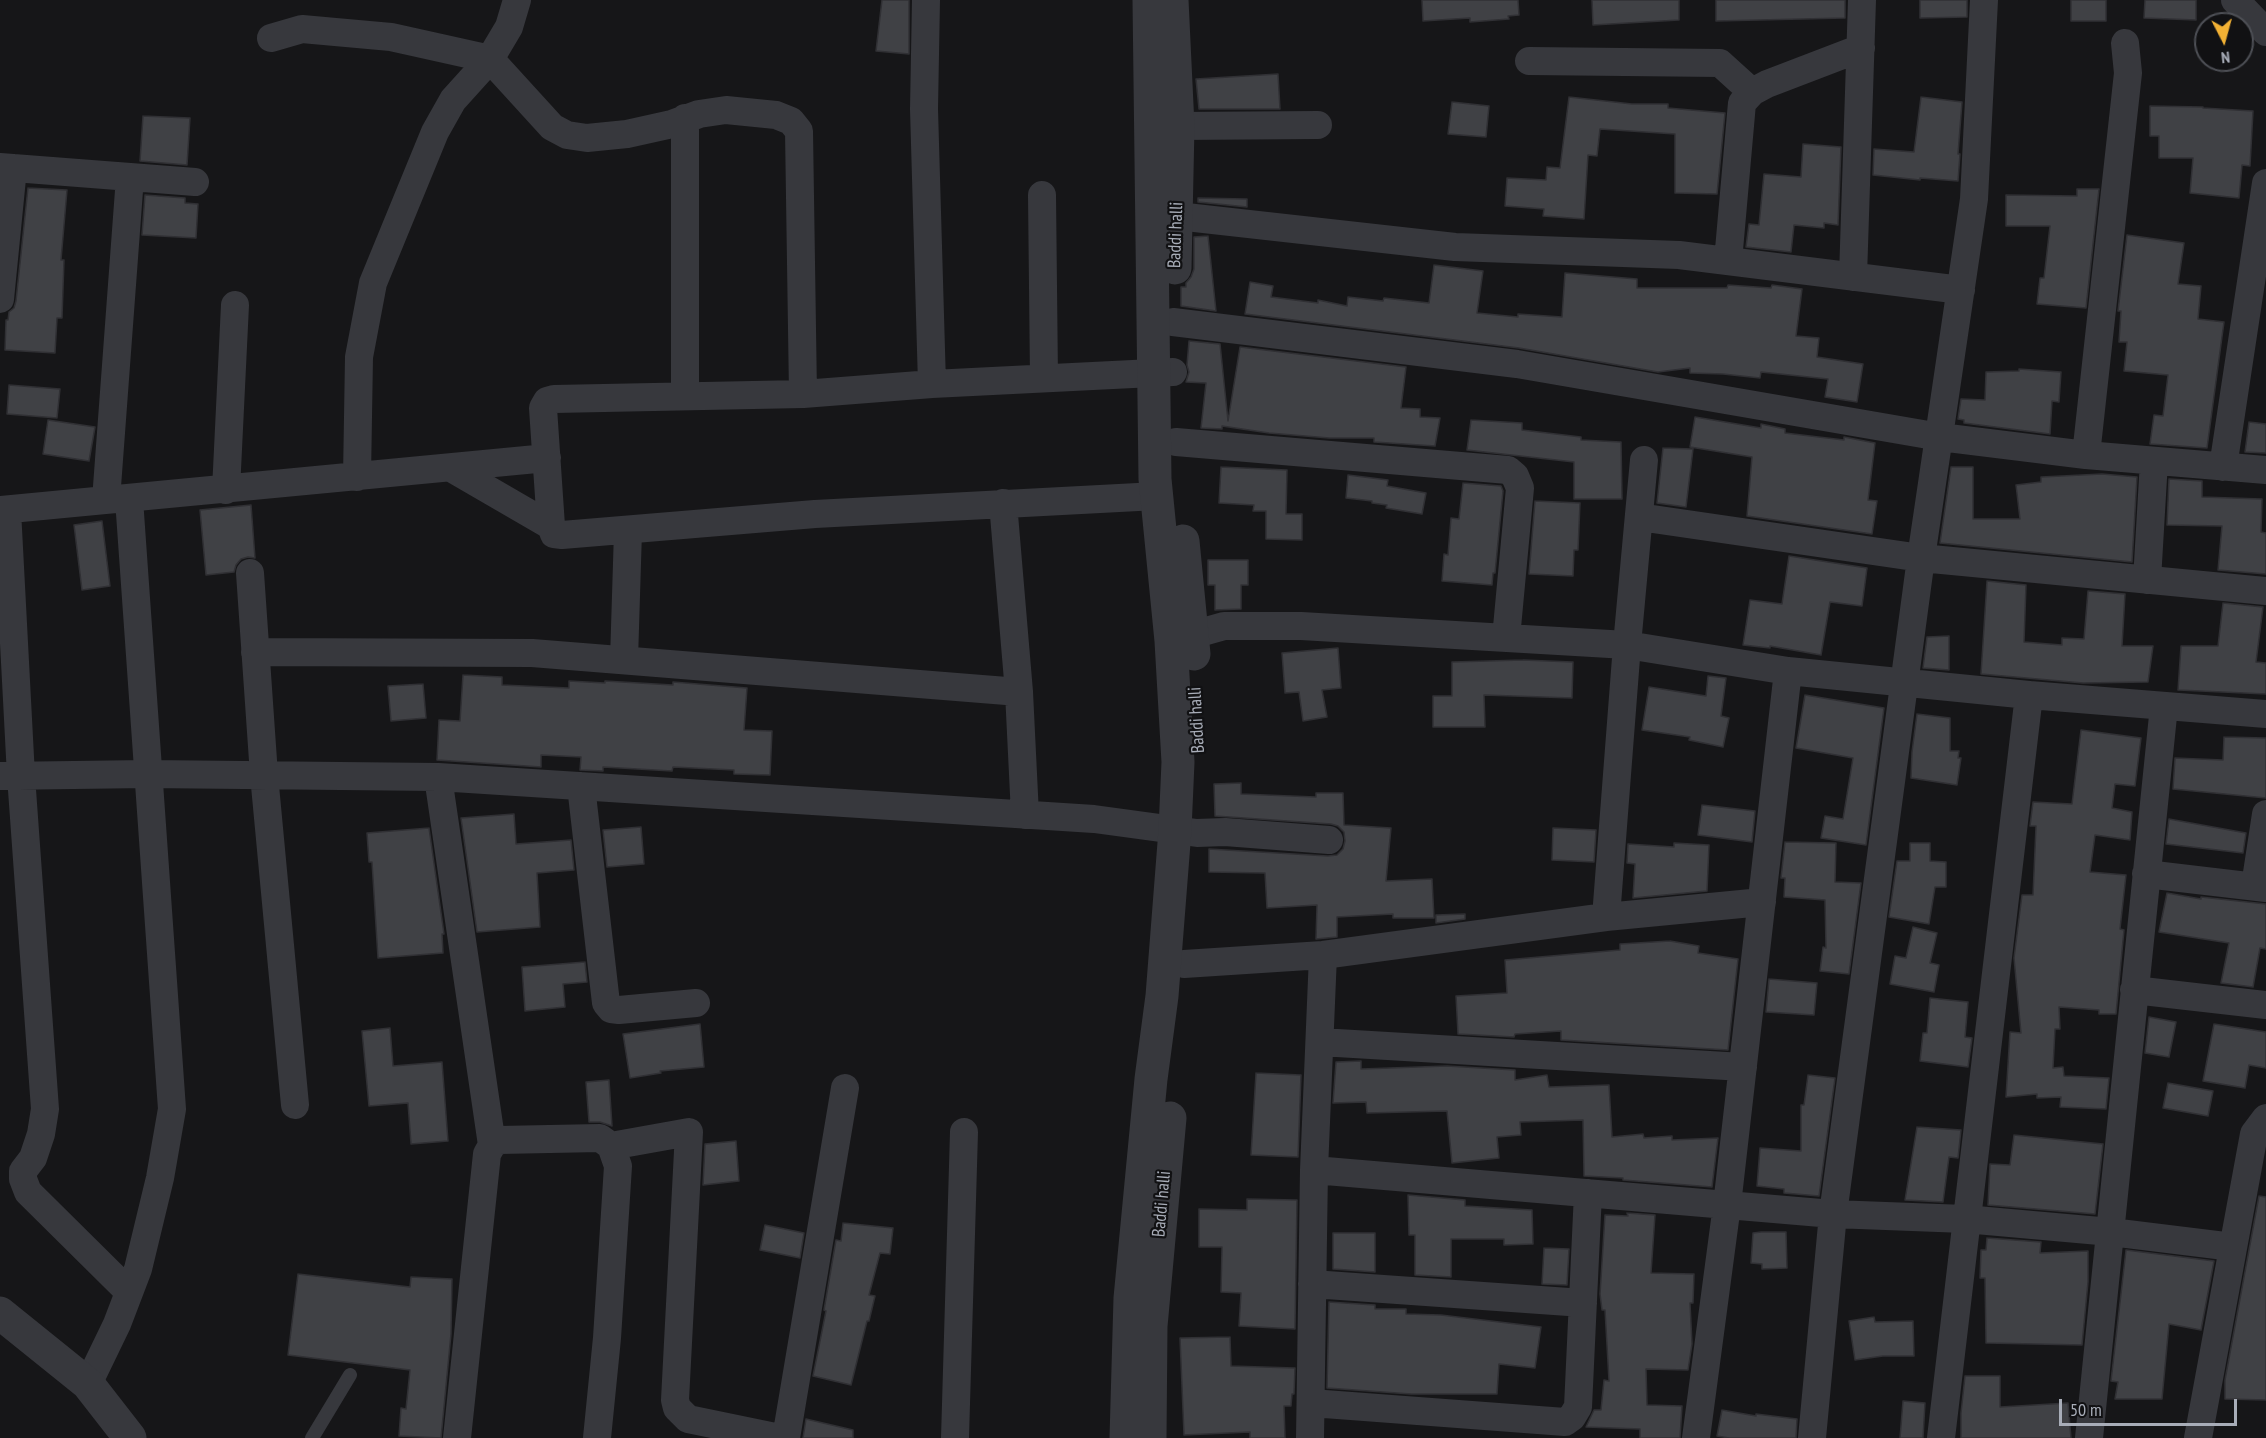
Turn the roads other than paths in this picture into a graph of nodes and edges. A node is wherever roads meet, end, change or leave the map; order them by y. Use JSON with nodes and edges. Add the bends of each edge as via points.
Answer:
{"nodes":[{"id":1,"x":517,"y":0,"type":"edge"},
{"id":2,"x":926,"y":0,"type":"edge"},
{"id":3,"x":1149,"y":0,"type":"edge"},
{"id":4,"x":1172,"y":0,"type":"edge"},
{"id":5,"x":1862,"y":0,"type":"edge"},
{"id":6,"x":1984,"y":0,"type":"edge"},
{"id":7,"x":2235,"y":0,"type":"edge"},
{"id":8,"x":2266,"y":32,"type":"edge"},
{"id":9,"x":271,"y":38,"type":"dead end"},
{"id":10,"x":2125,"y":43,"type":"dead end"},
{"id":11,"x":1861,"y":48,"type":"junction"},
{"id":12,"x":490,"y":59,"type":"junction"},
{"id":13,"x":1528,"y":61,"type":"dead end"},
{"id":14,"x":1752,"y":92,"type":"junction"},
{"id":15,"x":685,"y":118,"type":"junction"},
{"id":16,"x":1317,"y":125,"type":"dead end"},
{"id":17,"x":1178,"y":126,"type":"junction"},
{"id":18,"x":7,"y":167,"type":"edge"},
{"id":19,"x":130,"y":177,"type":"junction"},
{"id":20,"x":195,"y":182,"type":"dead end"},
{"id":21,"x":2266,"y":183,"type":"edge"},
{"id":22,"x":1042,"y":195,"type":"dead end"},
{"id":23,"x":1177,"y":216,"type":"junction"},
{"id":24,"x":1728,"y":261,"type":"junction"},
{"id":25,"x":1853,"y":277,"type":"junction"},
{"id":26,"x":1961,"y":290,"type":"junction"},
{"id":27,"x":0,"y":299,"type":"edge"},
{"id":28,"x":235,"y":305,"type":"dead end"},
{"id":29,"x":1173,"y":322,"type":"junction"},
{"id":30,"x":1164,"y":372,"type":"junction"},
{"id":31,"x":1044,"y":378,"type":"junction"},
{"id":32,"x":932,"y":384,"type":"junction"},
{"id":33,"x":803,"y":394,"type":"junction"},
{"id":34,"x":685,"y":396,"type":"junction"},
{"id":35,"x":1940,"y":437,"type":"junction"},
{"id":36,"x":1176,"y":442,"type":"junction"},
{"id":37,"x":2086,"y":455,"type":"junction"},
{"id":38,"x":547,"y":458,"type":"junction"},
{"id":39,"x":1644,"y":460,"type":"dead end"},
{"id":40,"x":2154,"y":461,"type":"junction"},
{"id":41,"x":2223,"y":466,"type":"junction"},
{"id":42,"x":451,"y":468,"type":"junction"},
{"id":43,"x":2266,"y":470,"type":"edge"},
{"id":44,"x":357,"y":477,"type":"junction"},
{"id":45,"x":226,"y":490,"type":"junction"},
{"id":46,"x":1157,"y":496,"type":"junction"},
{"id":47,"x":118,"y":500,"type":"junction"},
{"id":48,"x":1003,"y":503,"type":"junction"},
{"id":49,"x":4,"y":510,"type":"edge"},
{"id":50,"x":1639,"y":517,"type":"junction"},
{"id":51,"x":551,"y":526,"type":"junction"},
{"id":52,"x":628,"y":531,"type":"junction"},
{"id":53,"x":1921,"y":558,"type":"junction"},
{"id":54,"x":250,"y":573,"type":"dead end"},
{"id":55,"x":2146,"y":579,"type":"junction"},
{"id":56,"x":2266,"y":591,"type":"edge"},
{"id":57,"x":1182,"y":638,"type":"junction"},
{"id":58,"x":1506,"y":638,"type":"junction"},
{"id":59,"x":1627,"y":645,"type":"junction"},
{"id":60,"x":255,"y":652,"type":"junction"},
{"id":61,"x":624,"y":660,"type":"junction"},
{"id":62,"x":1788,"y":671,"type":"junction"},
{"id":63,"x":1905,"y":683,"type":"junction"},
{"id":64,"x":1019,"y":692,"type":"junction"},
{"id":65,"x":2029,"y":695,"type":"junction"},
{"id":66,"x":2164,"y":706,"type":"junction"},
{"id":67,"x":2266,"y":714,"type":"edge"},
{"id":68,"x":147,"y":774,"type":"junction"},
{"id":69,"x":264,"y":775,"type":"junction"},
{"id":70,"x":10,"y":776,"type":"edge"},
{"id":71,"x":438,"y":777,"type":"junction"},
{"id":72,"x":580,"y":786,"type":"junction"},
{"id":73,"x":2266,"y":814,"type":"edge"},
{"id":74,"x":1025,"y":815,"type":"junction"},
{"id":75,"x":1186,"y":831,"type":"junction"},
{"id":76,"x":1329,"y":840,"type":"dead end"},
{"id":77,"x":2146,"y":874,"type":"junction"},
{"id":78,"x":2261,"y":887,"type":"edge"},
{"id":79,"x":1762,"y":902,"type":"junction"},
{"id":80,"x":1606,"y":917,"type":"junction"},
{"id":81,"x":1323,"y":955,"type":"junction"},
{"id":82,"x":1184,"y":964,"type":"junction"},
{"id":83,"x":2134,"y":990,"type":"junction"},
{"id":84,"x":696,"y":1003,"type":"dead end"},
{"id":85,"x":2266,"y":1005,"type":"edge"},
{"id":86,"x":1320,"y":1042,"type":"junction"},
{"id":87,"x":1743,"y":1067,"type":"junction"},
{"id":88,"x":845,"y":1088,"type":"dead end"},
{"id":89,"x":295,"y":1105,"type":"dead end"},
{"id":90,"x":2266,"y":1118,"type":"edge"},
{"id":91,"x":964,"y":1132,"type":"dead end"},
{"id":92,"x":492,"y":1145,"type":"junction"},
{"id":93,"x":610,"y":1146,"type":"junction"},
{"id":94,"x":1314,"y":1170,"type":"junction"},
{"id":95,"x":1588,"y":1193,"type":"junction"},
{"id":96,"x":1727,"y":1205,"type":"junction"},
{"id":97,"x":1833,"y":1214,"type":"junction"},
{"id":98,"x":1965,"y":1219,"type":"junction"},
{"id":99,"x":2111,"y":1232,"type":"junction"},
{"id":100,"x":2233,"y":1247,"type":"junction"},
{"id":101,"x":1312,"y":1284,"type":"junction"},
{"id":102,"x":129,"y":1292,"type":"junction"},
{"id":103,"x":1583,"y":1303,"type":"junction"},
{"id":104,"x":0,"y":1313,"type":"edge"},
{"id":105,"x":350,"y":1375,"type":"dead end"},
{"id":106,"x":88,"y":1384,"type":"junction"},
{"id":107,"x":1311,"y":1403,"type":"junction"},
{"id":108,"x":1433,"y":1425,"type":"edge"},
{"id":109,"x":738,"y":1433,"type":"edge"},
{"id":110,"x":130,"y":1438,"type":"edge"},
{"id":111,"x":312,"y":1438,"type":"edge"},
{"id":112,"x":457,"y":1438,"type":"edge"},
{"id":113,"x":597,"y":1438,"type":"edge"},
{"id":114,"x":780,"y":1438,"type":"edge"},
{"id":115,"x":786,"y":1438,"type":"edge"},
{"id":116,"x":955,"y":1438,"type":"edge"},
{"id":117,"x":1126,"y":1438,"type":"edge"},
{"id":118,"x":1150,"y":1438,"type":"edge"},
{"id":119,"x":1310,"y":1438,"type":"edge"},
{"id":120,"x":1696,"y":1438,"type":"edge"},
{"id":121,"x":1812,"y":1438,"type":"edge"},
{"id":122,"x":1941,"y":1438,"type":"edge"},
{"id":123,"x":2088,"y":1438,"type":"edge"},
{"id":124,"x":2198,"y":1438,"type":"edge"}],
"edges":[{"from":1,"to":12,"type":"street","via":[[509,27]]},
{"from":2,"to":32,"type":"street","via":[[924,109]]},
{"from":3,"to":30,"type":"street"},
{"from":4,"to":17,"type":"street","name":"Baddi halli"},
{"from":5,"to":11,"type":"street"},
{"from":6,"to":26,"type":"street","via":[[1974,199]]},
{"from":7,"to":8,"type":"street"},
{"from":9,"to":12,"type":"street","via":[[302,29],[391,37]]},
{"from":10,"to":37,"type":"street","via":[[2128,73]]},
{"from":11,"to":14,"type":"street"},
{"from":11,"to":25,"type":"street"},
{"from":12,"to":15,"type":"street","via":[[552,127],[567,135],[587,138],[627,134]]},
{"from":12,"to":44,"type":"street","via":[[453,100],[435,132],[374,284],[359,357]]},
{"from":13,"to":14,"type":"street","via":[[1720,63]]},
{"from":14,"to":24,"type":"street","via":[[1742,103]]},
{"from":15,"to":33,"type":"street","via":[[726,110],[757,111],[791,121],[799,131]]},
{"from":15,"to":34,"type":"street"},
{"from":16,"to":17,"type":"street"},
{"from":17,"to":23,"type":"street","name":"Baddi halli"},
{"from":18,"to":19,"type":"street"},
{"from":18,"to":27,"type":"street"},
{"from":19,"to":20,"type":"street"},
{"from":19,"to":47,"type":"street"},
{"from":21,"to":41,"type":"street"},
{"from":22,"to":31,"type":"street"},
{"from":23,"to":24,"type":"street","via":[[1455,247],[1679,255]]},
{"from":23,"to":29,"type":"street","name":"Baddi halli"},
{"from":24,"to":25,"type":"street"},
{"from":25,"to":26,"type":"street"},
{"from":26,"to":35,"type":"street"},
{"from":28,"to":45,"type":"street"},
{"from":29,"to":30,"type":"street","name":"Baddi halli"},
{"from":29,"to":35,"type":"street","via":[[1517,364]]},
{"from":30,"to":31,"type":"street"},
{"from":30,"to":36,"type":"street","name":"Baddi halli"},
{"from":30,"to":46,"type":"street"},
{"from":31,"to":32,"type":"street"},
{"from":32,"to":33,"type":"street"},
{"from":33,"to":34,"type":"street"},
{"from":34,"to":38,"type":"street","via":[[547,401],[543,408]]},
{"from":35,"to":37,"type":"street"},
{"from":35,"to":53,"type":"street"},
{"from":36,"to":57,"type":"street","name":"Baddi halli"},
{"from":36,"to":58,"type":"street","via":[[1508,470],[1520,488]]},
{"from":37,"to":40,"type":"street"},
{"from":38,"to":42,"type":"street"},
{"from":38,"to":51,"type":"street"},
{"from":39,"to":50,"type":"street"},
{"from":40,"to":41,"type":"street"},
{"from":40,"to":55,"type":"street"},
{"from":41,"to":43,"type":"street"},
{"from":42,"to":44,"type":"street"},
{"from":42,"to":51,"type":"street"},
{"from":44,"to":45,"type":"street"},
{"from":45,"to":47,"type":"street"},
{"from":46,"to":48,"type":"street"},
{"from":46,"to":57,"type":"street"},
{"from":47,"to":49,"type":"street"},
{"from":47,"to":68,"type":"street"},
{"from":48,"to":52,"type":"street","via":[[815,514]]},
{"from":48,"to":64,"type":"street"},
{"from":49,"to":70,"type":"street"},
{"from":50,"to":53,"type":"street"},
{"from":50,"to":59,"type":"street"},
{"from":51,"to":52,"type":"street","via":[[554,534],[562,536]]},
{"from":52,"to":61,"type":"street"},
{"from":53,"to":55,"type":"street"},
{"from":53,"to":63,"type":"street"},
{"from":54,"to":60,"type":"street"},
{"from":55,"to":56,"type":"street"},
{"from":57,"to":58,"type":"street","via":[[1224,626],[1301,626]]},
{"from":57,"to":75,"type":"street","name":"Baddi halli","via":[[1199,759]]},
{"from":58,"to":59,"type":"street"},
{"from":59,"to":62,"type":"street"},
{"from":59,"to":80,"type":"street"},
{"from":60,"to":61,"type":"street","via":[[532,653]]},
{"from":60,"to":69,"type":"street"},
{"from":61,"to":64,"type":"street"},
{"from":62,"to":63,"type":"street"},
{"from":62,"to":79,"type":"street"},
{"from":63,"to":65,"type":"street"},
{"from":63,"to":97,"type":"street"},
{"from":64,"to":74,"type":"street"},
{"from":65,"to":66,"type":"street"},
{"from":65,"to":98,"type":"street"},
{"from":66,"to":67,"type":"street"},
{"from":66,"to":77,"type":"street"},
{"from":68,"to":69,"type":"street"},
{"from":68,"to":70,"type":"street"},
{"from":68,"to":102,"type":"street","via":[[172,1109],[160,1178]]},
{"from":69,"to":71,"type":"street"},
{"from":69,"to":89,"type":"street"},
{"from":70,"to":102,"type":"street","via":[[45,1109],[33,1158],[23,1171],[25,1187]]},
{"from":71,"to":72,"type":"street"},
{"from":71,"to":92,"type":"street"},
{"from":72,"to":74,"type":"street"},
{"from":72,"to":84,"type":"street","via":[[606,1003],[619,1010]]},
{"from":73,"to":78,"type":"street"},
{"from":74,"to":75,"type":"street"},
{"from":75,"to":76,"type":"street"},
{"from":75,"to":82,"type":"street","name":"Baddi halli"},
{"from":75,"to":117,"type":"street","via":[[1151,1079],[1130,1298]]},
{"from":77,"to":78,"type":"street"},
{"from":77,"to":83,"type":"street"},
{"from":79,"to":80,"type":"street"},
{"from":79,"to":87,"type":"street"},
{"from":80,"to":81,"type":"street"},
{"from":81,"to":82,"type":"street"},
{"from":81,"to":86,"type":"street"},
{"from":82,"to":118,"type":"street","name":"Baddi halli","via":[[1151,1326]]},
{"from":83,"to":85,"type":"street"},
{"from":83,"to":99,"type":"street"},
{"from":86,"to":87,"type":"street"},
{"from":86,"to":94,"type":"street"},
{"from":87,"to":96,"type":"street"},
{"from":88,"to":115,"type":"street"},
{"from":90,"to":100,"type":"street","via":[[2254,1134]]},
{"from":91,"to":116,"type":"street"},
{"from":92,"to":93,"type":"street","via":[[500,1140],[600,1138]]},
{"from":92,"to":112,"type":"street","via":[[487,1154]]},
{"from":93,"to":109,"type":"street","via":[[689,1132],[675,1400],[688,1419]]},
{"from":93,"to":113,"type":"street","via":[[618,1166]]},
{"from":94,"to":95,"type":"street"},
{"from":94,"to":101,"type":"street"},
{"from":95,"to":96,"type":"street"},
{"from":95,"to":103,"type":"street"},
{"from":96,"to":97,"type":"street"},
{"from":96,"to":120,"type":"street"},
{"from":97,"to":98,"type":"street"},
{"from":97,"to":121,"type":"street"},
{"from":98,"to":99,"type":"street"},
{"from":98,"to":122,"type":"street"},
{"from":99,"to":100,"type":"street"},
{"from":99,"to":123,"type":"street"},
{"from":100,"to":124,"type":"street"},
{"from":101,"to":103,"type":"street"},
{"from":101,"to":107,"type":"street"},
{"from":102,"to":106,"type":"street"},
{"from":103,"to":108,"type":"street","via":[[1578,1407],[1572,1417],[1565,1422]]},
{"from":104,"to":106,"type":"street"},
{"from":105,"to":111,"type":"lane"},
{"from":106,"to":110,"type":"street"},
{"from":107,"to":108,"type":"street"},
{"from":107,"to":119,"type":"street"},
{"from":109,"to":114,"type":"street"}]}
